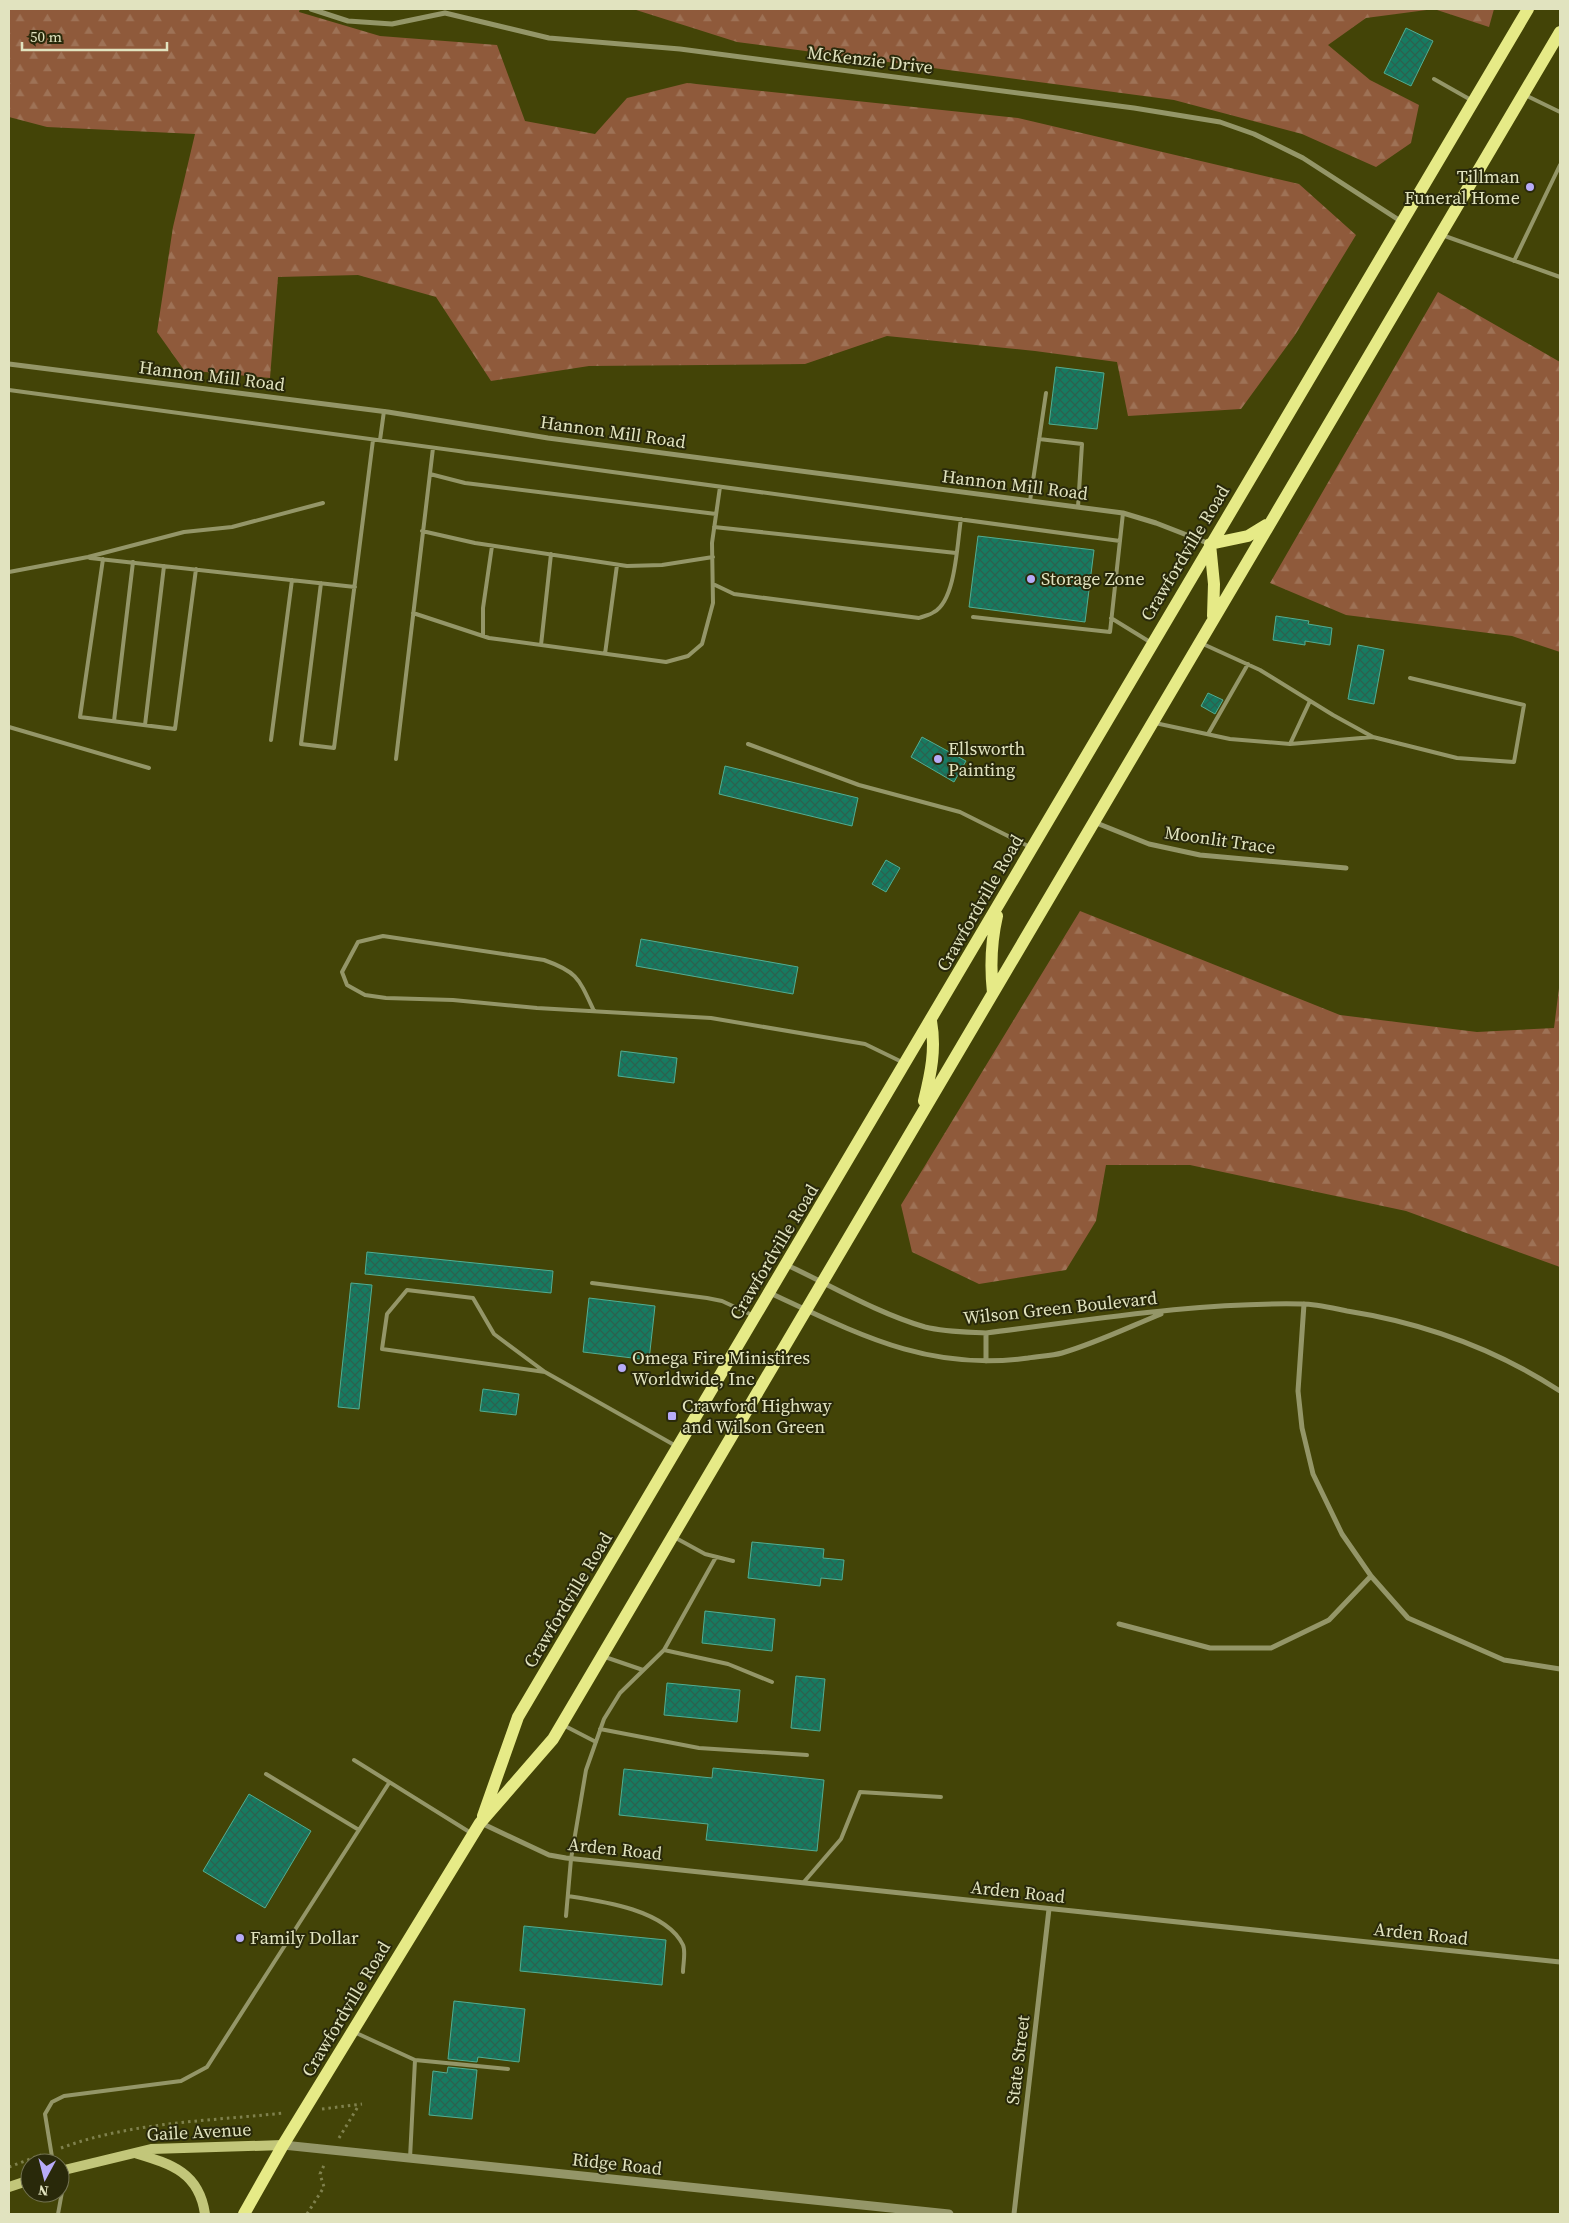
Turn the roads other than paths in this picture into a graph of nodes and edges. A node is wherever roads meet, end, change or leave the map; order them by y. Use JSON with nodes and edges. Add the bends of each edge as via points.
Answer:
{"nodes":[{"id":1,"x":311,"y":9,"type":"edge"},
{"id":2,"x":1528,"y":9,"type":"edge"},
{"id":3,"x":1560,"y":32,"type":"edge"},
{"id":4,"x":1434,"y":79,"type":"dead end"},
{"id":5,"x":1523,"y":94,"type":"junction"},
{"id":6,"x":1473,"y":102,"type":"junction"},
{"id":7,"x":1560,"y":112,"type":"edge"},
{"id":8,"x":1560,"y":164,"type":"edge"},
{"id":9,"x":1403,"y":222,"type":"junction"},
{"id":10,"x":1440,"y":234,"type":"junction"},
{"id":11,"x":1514,"y":261,"type":"junction"},
{"id":12,"x":1560,"y":277,"type":"edge"},
{"id":13,"x":9,"y":364,"type":"edge"},
{"id":14,"x":9,"y":390,"type":"edge"},
{"id":15,"x":1046,"y":393,"type":"dead end"},
{"id":16,"x":384,"y":411,"type":"junction"},
{"id":17,"x":1039,"y":439,"type":"junction"},
{"id":18,"x":373,"y":440,"type":"junction"},
{"id":19,"x":380,"y":440,"type":"junction"},
{"id":20,"x":433,"y":448,"type":"junction"},
{"id":21,"x":430,"y":474,"type":"junction"},
{"id":22,"x":720,"y":487,"type":"junction"},
{"id":23,"x":1030,"y":501,"type":"junction"},
{"id":24,"x":323,"y":504,"type":"dead end"},
{"id":25,"x":1078,"y":507,"type":"junction"},
{"id":26,"x":1123,"y":513,"type":"junction"},
{"id":27,"x":716,"y":514,"type":"junction"},
{"id":28,"x":961,"y":520,"type":"junction"},
{"id":29,"x":1268,"y":524,"type":"junction"},
{"id":30,"x":714,"y":527,"type":"junction"},
{"id":31,"x":422,"y":531,"type":"junction"},
{"id":32,"x":1120,"y":541,"type":"junction"},
{"id":33,"x":1210,"y":544,"type":"junction"},
{"id":34,"x":492,"y":546,"type":"junction"},
{"id":35,"x":956,"y":553,"type":"junction"},
{"id":36,"x":551,"y":554,"type":"junction"},
{"id":37,"x":88,"y":557,"type":"junction"},
{"id":38,"x":712,"y":558,"type":"junction"},
{"id":39,"x":103,"y":559,"type":"junction"},
{"id":40,"x":133,"y":562,"type":"junction"},
{"id":41,"x":617,"y":564,"type":"junction"},
{"id":42,"x":164,"y":566,"type":"junction"},
{"id":43,"x":196,"y":569,"type":"junction"},
{"id":44,"x":9,"y":572,"type":"edge"},
{"id":45,"x":292,"y":580,"type":"junction"},
{"id":46,"x":321,"y":583,"type":"junction"},
{"id":47,"x":714,"y":584,"type":"junction"},
{"id":48,"x":354,"y":586,"type":"junction"},
{"id":49,"x":413,"y":613,"type":"junction"},
{"id":50,"x":973,"y":617,"type":"dead end"},
{"id":51,"x":1112,"y":618,"type":"junction"},
{"id":52,"x":1213,"y":619,"type":"junction"},
{"id":53,"x":483,"y":636,"type":"junction"},
{"id":54,"x":1199,"y":642,"type":"junction"},
{"id":55,"x":1152,"y":643,"type":"junction"},
{"id":56,"x":541,"y":646,"type":"junction"},
{"id":57,"x":605,"y":654,"type":"junction"},
{"id":58,"x":1248,"y":664,"type":"junction"},
{"id":59,"x":1410,"y":678,"type":"dead end"},
{"id":60,"x":1310,"y":701,"type":"junction"},
{"id":61,"x":114,"y":721,"type":"junction"},
{"id":62,"x":1152,"y":722,"type":"junction"},
{"id":63,"x":145,"y":725,"type":"junction"},
{"id":64,"x":9,"y":727,"type":"edge"},
{"id":65,"x":1208,"y":734,"type":"junction"},
{"id":66,"x":1373,"y":737,"type":"junction"},
{"id":67,"x":271,"y":740,"type":"dead end"},
{"id":68,"x":748,"y":744,"type":"dead end"},
{"id":69,"x":1290,"y":744,"type":"junction"},
{"id":70,"x":396,"y":759,"type":"dead end"},
{"id":71,"x":149,"y":768,"type":"dead end"},
{"id":72,"x":1094,"y":822,"type":"junction"},
{"id":73,"x":1032,"y":848,"type":"junction"},
{"id":74,"x":1346,"y":868,"type":"dead end"},
{"id":75,"x":1001,"y":902,"type":"junction"},
{"id":76,"x":993,"y":993,"type":"junction"},
{"id":77,"x":594,"y":1011,"type":"junction"},
{"id":78,"x":931,"y":1021,"type":"junction"},
{"id":79,"x":906,"y":1064,"type":"junction"},
{"id":80,"x":920,"y":1115,"type":"junction"},
{"id":81,"x":787,"y":1264,"type":"junction"},
{"id":82,"x":822,"y":1281,"type":"junction"},
{"id":83,"x":592,"y":1283,"type":"dead end"},
{"id":84,"x":770,"y":1293,"type":"junction"},
{"id":85,"x":1304,"y":1304,"type":"junction"},
{"id":86,"x":805,"y":1309,"type":"junction"},
{"id":87,"x":1169,"y":1311,"type":"junction"},
{"id":88,"x":756,"y":1317,"type":"junction"},
{"id":89,"x":986,"y":1333,"type":"junction"},
{"id":90,"x":986,"y":1361,"type":"junction"},
{"id":91,"x":545,"y":1372,"type":"junction"},
{"id":92,"x":1560,"y":1391,"type":"edge"},
{"id":93,"x":678,"y":1448,"type":"junction"},
{"id":94,"x":672,"y":1536,"type":"junction"},
{"id":95,"x":716,"y":1556,"type":"junction"},
{"id":96,"x":733,"y":1561,"type":"dead end"},
{"id":97,"x":1371,"y":1576,"type":"junction"},
{"id":98,"x":1119,"y":1624,"type":"dead end"},
{"id":99,"x":664,"y":1650,"type":"junction"},
{"id":100,"x":601,"y":1656,"type":"junction"},
{"id":101,"x":1560,"y":1669,"type":"edge"},
{"id":102,"x":643,"y":1670,"type":"junction"},
{"id":103,"x":772,"y":1682,"type":"dead end"},
{"id":104,"x":561,"y":1724,"type":"junction"},
{"id":105,"x":600,"y":1729,"type":"junction"},
{"id":106,"x":596,"y":1742,"type":"junction"},
{"id":107,"x":807,"y":1755,"type":"dead end"},
{"id":108,"x":354,"y":1760,"type":"dead end"},
{"id":109,"x":266,"y":1774,"type":"dead end"},
{"id":110,"x":389,"y":1783,"type":"junction"},
{"id":111,"x":941,"y":1797,"type":"dead end"},
{"id":112,"x":480,"y":1823,"type":"junction"},
{"id":113,"x":359,"y":1830,"type":"junction"},
{"id":114,"x":473,"y":1834,"type":"junction"},
{"id":115,"x":571,"y":1859,"type":"junction"},
{"id":116,"x":803,"y":1883,"type":"junction"},
{"id":117,"x":568,"y":1896,"type":"junction"},
{"id":118,"x":1049,"y":1909,"type":"junction"},
{"id":119,"x":566,"y":1916,"type":"dead end"},
{"id":120,"x":1560,"y":1962,"type":"edge"},
{"id":121,"x":683,"y":1972,"type":"dead end"},
{"id":122,"x":353,"y":2031,"type":"junction"},
{"id":123,"x":415,"y":2060,"type":"junction"},
{"id":124,"x":508,"y":2069,"type":"dead end"},
{"id":125,"x":283,"y":2145,"type":"junction"},
{"id":126,"x":51,"y":2153,"type":"edge"},
{"id":127,"x":134,"y":2153,"type":"junction"},
{"id":128,"x":410,"y":2158,"type":"junction"},
{"id":129,"x":70,"y":2168,"type":"edge"},
{"id":130,"x":205,"y":2214,"type":"edge"},
{"id":131,"x":244,"y":2214,"type":"edge"},
{"id":132,"x":949,"y":2214,"type":"edge"},
{"id":133,"x":1014,"y":2214,"type":"edge"}],
"edges":[{"from":1,"to":9,"type":"street","name":"McKenzie Drive","via":[[348,22],[392,24],[445,13],[549,38],[680,49],[1220,122],[1254,134],[1303,158]]},
{"from":2,"to":6,"type":"main road","name":"Crawfordville Road"},
{"from":3,"to":5,"type":"main road","name":"Crawfordville Road"},
{"from":4,"to":6,"type":"lane"},
{"from":5,"to":7,"type":"lane"},
{"from":5,"to":10,"type":"main road","name":"Crawfordville Road"},
{"from":6,"to":9,"type":"main road","name":"Crawfordville Road"},
{"from":8,"to":11,"type":"lane"},
{"from":9,"to":33,"type":"main road","name":"Crawfordville Road"},
{"from":10,"to":11,"type":"lane"},
{"from":10,"to":29,"type":"main road","name":"Crawfordville Road"},
{"from":11,"to":12,"type":"lane"},
{"from":13,"to":16,"type":"street","name":"Hannon Mill Road"},
{"from":14,"to":18,"type":"lane"},
{"from":15,"to":17,"type":"lane"},
{"from":16,"to":19,"type":"lane"},
{"from":16,"to":23,"type":"street","name":"Hannon Mill Road","via":[[548,438]]},
{"from":17,"to":23,"type":"lane"},
{"from":17,"to":25,"type":"lane","via":[[1082,444]]},
{"from":18,"to":19,"type":"lane"},
{"from":18,"to":48,"type":"lane"},
{"from":19,"to":20,"type":"lane"},
{"from":20,"to":21,"type":"lane"},
{"from":20,"to":22,"type":"lane"},
{"from":21,"to":27,"type":"lane","via":[[465,483]]},
{"from":21,"to":31,"type":"lane"},
{"from":22,"to":27,"type":"lane"},
{"from":22,"to":28,"type":"lane"},
{"from":23,"to":25,"type":"street","name":"Hannon Mill Road"},
{"from":24,"to":37,"type":"lane","via":[[232,527],[184,532]]},
{"from":25,"to":26,"type":"street","name":"Hannon Mill Road"},
{"from":26,"to":32,"type":"lane"},
{"from":26,"to":33,"type":"street","name":"Hannon Mill Road"},
{"from":27,"to":30,"type":"lane"},
{"from":28,"to":32,"type":"lane"},
{"from":28,"to":35,"type":"lane"},
{"from":29,"to":33,"type":"main road","via":[[1248,536]]},
{"from":29,"to":52,"type":"main road","name":"Crawfordville Road"},
{"from":30,"to":35,"type":"lane"},
{"from":30,"to":38,"type":"lane"},
{"from":31,"to":34,"type":"lane"},
{"from":31,"to":49,"type":"lane"},
{"from":32,"to":51,"type":"lane"},
{"from":33,"to":52,"type":"main road"},
{"from":33,"to":55,"type":"main road","name":"Crawfordville Road"},
{"from":34,"to":36,"type":"lane"},
{"from":34,"to":53,"type":"lane","via":[[483,608]]},
{"from":35,"to":47,"type":"lane","via":[[950,590],[944,602],[935,612],[919,618],[734,594]]},
{"from":36,"to":41,"type":"lane"},
{"from":36,"to":56,"type":"lane"},
{"from":37,"to":39,"type":"lane"},
{"from":37,"to":44,"type":"lane"},
{"from":38,"to":41,"type":"lane","via":[[662,565]]},
{"from":38,"to":47,"type":"lane"},
{"from":39,"to":40,"type":"lane"},
{"from":39,"to":61,"type":"lane","via":[[80,717]]},
{"from":40,"to":42,"type":"lane"},
{"from":40,"to":61,"type":"lane"},
{"from":41,"to":57,"type":"lane"},
{"from":42,"to":43,"type":"lane"},
{"from":42,"to":63,"type":"lane"},
{"from":43,"to":45,"type":"lane"},
{"from":43,"to":63,"type":"lane","via":[[175,729]]},
{"from":45,"to":46,"type":"lane"},
{"from":45,"to":67,"type":"lane"},
{"from":46,"to":48,"type":"lane"},
{"from":46,"to":48,"type":"lane","via":[[302,744],[334,748]]},
{"from":47,"to":57,"type":"lane","via":[[713,603],[702,644],[688,656],[666,662]]},
{"from":49,"to":53,"type":"lane"},
{"from":49,"to":70,"type":"lane"},
{"from":50,"to":51,"type":"lane","via":[[1110,632]]},
{"from":51,"to":55,"type":"lane"},
{"from":52,"to":54,"type":"main road","name":"Crawfordville Road"},
{"from":53,"to":56,"type":"lane"},
{"from":54,"to":58,"type":"lane"},
{"from":54,"to":62,"type":"main road","name":"Crawfordville Road"},
{"from":55,"to":73,"type":"main road","name":"Crawfordville Road"},
{"from":56,"to":57,"type":"lane"},
{"from":58,"to":60,"type":"lane"},
{"from":58,"to":65,"type":"lane"},
{"from":59,"to":66,"type":"lane","via":[[1524,705],[1514,762],[1457,758]]},
{"from":60,"to":66,"type":"lane"},
{"from":60,"to":69,"type":"lane"},
{"from":61,"to":63,"type":"lane"},
{"from":62,"to":65,"type":"lane"},
{"from":62,"to":72,"type":"main road","name":"Crawfordville Road"},
{"from":64,"to":71,"type":"lane"},
{"from":65,"to":69,"type":"lane"},
{"from":66,"to":69,"type":"lane"},
{"from":68,"to":73,"type":"lane","via":[[859,785],[960,812]]},
{"from":72,"to":74,"type":"street","name":"Moonlit Trace","via":[[1149,844],[1200,855]]},
{"from":72,"to":76,"type":"main road","name":"Crawfordville Road"},
{"from":73,"to":75,"type":"main road","name":"Crawfordville Road"},
{"from":75,"to":76,"type":"main road","via":[[992,937]]},
{"from":75,"to":78,"type":"main road","name":"Crawfordville Road"},
{"from":76,"to":80,"type":"main road","name":"Crawfordville Road"},
{"from":77,"to":77,"type":"lane","via":[[365,995],[347,985],[342,972],[358,942],[383,936],[544,960],[565,967],[580,979]]},
{"from":77,"to":79,"type":"lane","via":[[711,1018],[864,1044]]},
{"from":78,"to":79,"type":"main road","name":"Crawfordville Road"},
{"from":78,"to":80,"type":"main road","via":[[934,1039],[932,1067]]},
{"from":79,"to":81,"type":"main road","name":"Crawfordville Road"},
{"from":80,"to":82,"type":"main road","name":"Crawfordville Road"},
{"from":81,"to":82,"type":"street","name":"Wilson Green Boulevard"},
{"from":81,"to":84,"type":"main road","name":"Crawfordville Road"},
{"from":82,"to":86,"type":"main road","name":"Crawfordville Road"},
{"from":82,"to":89,"type":"street","name":"Wilson Green Boulevard","via":[[897,1317],[926,1327]]},
{"from":83,"to":88,"type":"lane","via":[[722,1301]]},
{"from":84,"to":86,"type":"street","name":"Wilson Green Boulevard"},
{"from":84,"to":88,"type":"main road","name":"Crawfordville Road"},
{"from":85,"to":87,"type":"street","name":"Wilson Green Boulevard"},
{"from":85,"to":92,"type":"street","name":"Wilson Green Boulevard","via":[[1379,1316],[1459,1338],[1528,1370]]},
{"from":85,"to":97,"type":"street","via":[[1298,1390],[1302,1428],[1313,1474],[1342,1534]]},
{"from":86,"to":90,"type":"street","name":"Wilson Green Boulevard","via":[[864,1336],[926,1356]]},
{"from":86,"to":94,"type":"main road","name":"Crawfordville Road"},
{"from":87,"to":89,"type":"street","name":"Wilson Green Boulevard"},
{"from":87,"to":90,"type":"street","name":"Wilson Green Boulevard","via":[[1061,1353]]},
{"from":88,"to":93,"type":"main road","name":"Crawfordville Road"},
{"from":89,"to":90,"type":"street"},
{"from":91,"to":91,"type":"lane","via":[[382,1350],[387,1314],[407,1290],[472,1298],[494,1334]]},
{"from":91,"to":93,"type":"lane"},
{"from":93,"to":112,"type":"main road","name":"Crawfordville Road","via":[[518,1717]]},
{"from":94,"to":95,"type":"lane","via":[[705,1554]]},
{"from":94,"to":100,"type":"main road","name":"Crawfordville Road"},
{"from":95,"to":96,"type":"lane"},
{"from":95,"to":99,"type":"lane"},
{"from":97,"to":98,"type":"street","via":[[1328,1620],[1271,1648],[1210,1648]]},
{"from":97,"to":101,"type":"street","via":[[1408,1618],[1504,1660]]},
{"from":99,"to":102,"type":"lane"},
{"from":99,"to":103,"type":"lane","via":[[728,1664]]},
{"from":100,"to":102,"type":"lane"},
{"from":100,"to":104,"type":"main road","name":"Crawfordville Road"},
{"from":102,"to":105,"type":"lane","via":[[620,1693]]},
{"from":104,"to":106,"type":"lane"},
{"from":104,"to":112,"type":"main road","name":"Crawfordville Road","via":[[553,1739]]},
{"from":105,"to":106,"type":"lane"},
{"from":105,"to":107,"type":"lane","via":[[699,1748]]},
{"from":106,"to":115,"type":"lane","via":[[586,1770]]},
{"from":108,"to":110,"type":"lane"},
{"from":109,"to":113,"type":"lane"},
{"from":110,"to":113,"type":"lane"},
{"from":110,"to":114,"type":"lane"},
{"from":111,"to":116,"type":"lane","via":[[860,1792],[842,1839]]},
{"from":112,"to":114,"type":"main road","name":"Crawfordville Road"},
{"from":112,"to":115,"type":"street","name":"Arden Road","via":[[549,1855]]},
{"from":113,"to":126,"type":"lane","via":[[206,2067],[182,2081],[64,2096],[52,2102],[45,2114]]},
{"from":114,"to":122,"type":"main road","name":"Crawfordville Road"},
{"from":115,"to":116,"type":"street","name":"Arden Road"},
{"from":115,"to":117,"type":"lane"},
{"from":116,"to":118,"type":"street","name":"Arden Road"},
{"from":117,"to":119,"type":"lane"},
{"from":117,"to":121,"type":"lane","via":[[613,1904],[659,1922],[676,1934],[684,1947]]},
{"from":118,"to":120,"type":"street","name":"Arden Road"},
{"from":118,"to":133,"type":"street","name":"State Street"},
{"from":122,"to":123,"type":"lane"},
{"from":122,"to":125,"type":"main road","name":"Crawfordville Road"},
{"from":123,"to":124,"type":"lane"},
{"from":123,"to":128,"type":"lane"},
{"from":125,"to":127,"type":"main road","name":"Gaile Avenue","via":[[151,2149]]},
{"from":125,"to":128,"type":"street","name":"Ridge Road"},
{"from":125,"to":131,"type":"main road","name":"Crawfordville Road"},
{"from":127,"to":129,"type":"main road","name":"Gaile Avenue"},
{"from":127,"to":130,"type":"main road","via":[[183,2172],[202,2195]]},
{"from":128,"to":132,"type":"street","name":"Ridge Road"}]}
